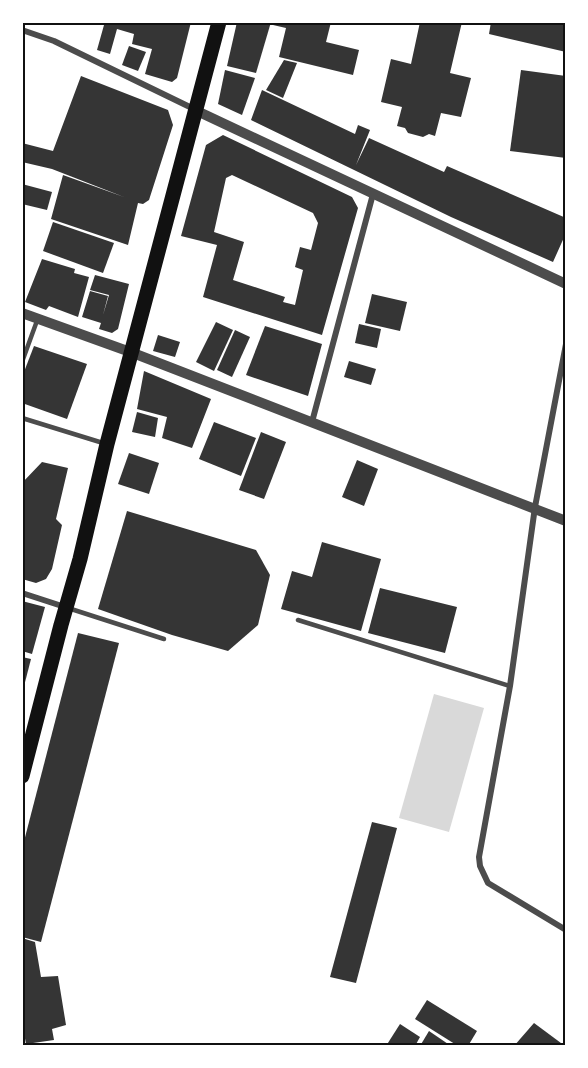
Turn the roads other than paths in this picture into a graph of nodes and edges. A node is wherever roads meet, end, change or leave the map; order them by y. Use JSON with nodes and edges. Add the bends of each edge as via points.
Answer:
{"nodes":[{"id":1,"x":219,"y":22,"type":"edge"},
{"id":2,"x":22,"y":30,"type":"edge"},
{"id":3,"x":197,"y":111,"type":"junction"},
{"id":4,"x":373,"y":194,"type":"junction"},
{"id":5,"x":566,"y":285,"type":"edge"},
{"id":6,"x":22,"y":313,"type":"edge"},
{"id":7,"x":38,"y":318,"type":"junction"},
{"id":8,"x":566,"y":344,"type":"edge"},
{"id":9,"x":133,"y":353,"type":"junction"},
{"id":10,"x":22,"y":362,"type":"edge"},
{"id":11,"x":22,"y":418,"type":"edge"},
{"id":12,"x":312,"y":422,"type":"junction"},
{"id":13,"x":107,"y":444,"type":"junction"},
{"id":14,"x":535,"y":507,"type":"junction"},
{"id":15,"x":566,"y":521,"type":"edge"},
{"id":16,"x":22,"y":593,"type":"edge"},
{"id":17,"x":66,"y":607,"type":"junction"},
{"id":18,"x":298,"y":620,"type":"dead end"},
{"id":19,"x":164,"y":639,"type":"dead end"},
{"id":20,"x":510,"y":686,"type":"junction"},
{"id":21,"x":22,"y":776,"type":"edge"},
{"id":22,"x":566,"y":930,"type":"edge"}],
"edges":[{"from":1,"to":3,"type":"main road"},
{"from":2,"to":3,"type":"street","via":[[54,41]]},
{"from":3,"to":4,"type":"street"},
{"from":3,"to":9,"type":"main road"},
{"from":4,"to":5,"type":"street"},
{"from":4,"to":12,"type":"street"},
{"from":6,"to":7,"type":"street"},
{"from":7,"to":9,"type":"street"},
{"from":7,"to":10,"type":"lane"},
{"from":8,"to":14,"type":"street"},
{"from":9,"to":12,"type":"street"},
{"from":9,"to":13,"type":"main road"},
{"from":11,"to":13,"type":"lane"},
{"from":12,"to":14,"type":"street"},
{"from":13,"to":17,"type":"main road"},
{"from":14,"to":15,"type":"street"},
{"from":14,"to":20,"type":"street"},
{"from":16,"to":17,"type":"street"},
{"from":17,"to":19,"type":"lane"},
{"from":17,"to":21,"type":"main road"},
{"from":18,"to":20,"type":"lane"},
{"from":20,"to":22,"type":"street","via":[[480,866],[488,884]]}]}
